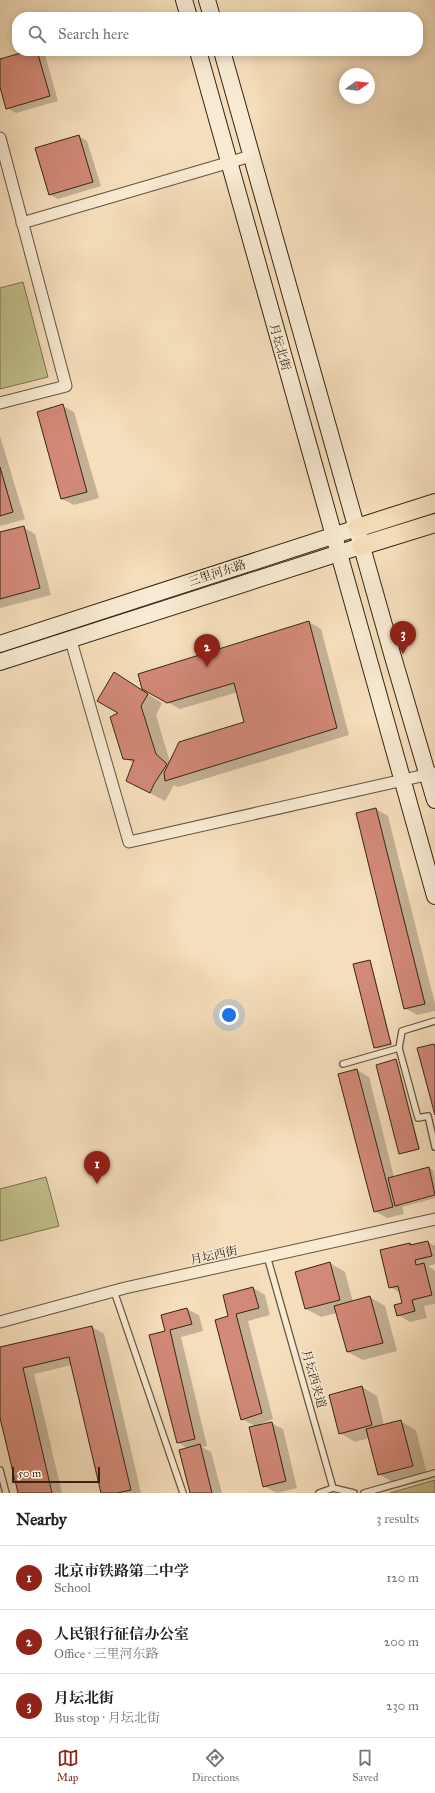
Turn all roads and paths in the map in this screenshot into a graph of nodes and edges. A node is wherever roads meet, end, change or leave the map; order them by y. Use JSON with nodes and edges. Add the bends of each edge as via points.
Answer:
{"nodes":[{"id":1,"x":184,"y":0,"type":"edge"},
{"id":2,"x":207,"y":0,"type":"edge"},
{"id":3,"x":188,"y":12,"type":"edge"},
{"id":4,"x":211,"y":12,"type":"edge"},
{"id":5,"x":199,"y":56,"type":"edge"},
{"id":6,"x":223,"y":56,"type":"edge"},
{"id":7,"x":0,"y":138,"type":"edge"},
{"id":8,"x":251,"y":156,"type":"junction"},
{"id":9,"x":229,"y":162,"type":"junction"},
{"id":10,"x":22,"y":223,"type":"junction"},
{"id":11,"x":0,"y":403,"type":"edge"},
{"id":12,"x":435,"y":503,"type":"edge"},
{"id":13,"x":435,"y":523,"type":"edge"},
{"id":14,"x":357,"y":528,"type":"junction"},
{"id":15,"x":333,"y":537,"type":"junction"},
{"id":16,"x":361,"y":546,"type":"junction"},
{"id":17,"x":338,"y":552,"type":"junction"},
{"id":18,"x":71,"y":641,"type":"junction"},
{"id":19,"x":0,"y":644,"type":"edge"},
{"id":20,"x":0,"y":662,"type":"edge"},
{"id":21,"x":432,"y":774,"type":"edge"},
{"id":22,"x":403,"y":780,"type":"junction"},
{"id":23,"x":435,"y":800,"type":"edge"},
{"id":24,"x":435,"y":896,"type":"edge"},
{"id":25,"x":435,"y":1021,"type":"edge"},
{"id":26,"x":399,"y":1048,"type":"junction"},
{"id":27,"x":343,"y":1064,"type":"dead end"},
{"id":28,"x":435,"y":1147,"type":"edge"},
{"id":29,"x":435,"y":1219,"type":"edge"},
{"id":30,"x":267,"y":1256,"type":"junction"},
{"id":31,"x":114,"y":1290,"type":"junction"},
{"id":32,"x":0,"y":1322,"type":"edge"},
{"id":33,"x":0,"y":1470,"type":"edge"},
{"id":34,"x":435,"y":1473,"type":"edge"},
{"id":35,"x":333,"y":1488,"type":"junction"},
{"id":36,"x":6,"y":1493,"type":"edge"},
{"id":37,"x":183,"y":1493,"type":"edge"},
{"id":38,"x":319,"y":1493,"type":"edge"},
{"id":39,"x":354,"y":1493,"type":"edge"},
{"id":40,"x":364,"y":1493,"type":"edge"}],
"edges":[{"from":1,"to":3,"type":"main road"},
{"from":2,"to":4,"type":"main road"},
{"from":5,"to":9,"type":"main road","name":"月坛北街"},
{"from":6,"to":8,"type":"main road","name":"月坛北街"},
{"from":7,"to":10,"type":"street"},
{"from":8,"to":9,"type":"street"},
{"from":8,"to":14,"type":"main road","name":"月坛北街"},
{"from":9,"to":10,"type":"street"},
{"from":9,"to":15,"type":"main road","name":"月坛北街"},
{"from":10,"to":11,"type":"street","via":[[66,386]]},
{"from":12,"to":14,"type":"main road","name":"三里河东路"},
{"from":13,"to":16,"type":"main road","name":"三里河东路"},
{"from":14,"to":15,"type":"main road","name":"三里河东路"},
{"from":14,"to":16,"type":"main road","name":"月坛北街"},
{"from":15,"to":17,"type":"main road","name":"月坛北街"},
{"from":15,"to":19,"type":"main road","name":"三里河东路"},
{"from":16,"to":17,"type":"main road","name":"三里河东路"},
{"from":16,"to":21,"type":"main road","name":"月坛北街"},
{"from":17,"to":18,"type":"main road","name":"三里河东路"},
{"from":17,"to":22,"type":"main road","name":"月坛北街"},
{"from":18,"to":20,"type":"main road","name":"三里河东路"},
{"from":18,"to":22,"type":"street","via":[[129,842]]},
{"from":21,"to":22,"type":"street"},
{"from":21,"to":23,"type":"main road","name":"月坛北街"},
{"from":22,"to":24,"type":"main road","name":"月坛北街"},
{"from":25,"to":26,"type":"lane","via":[[402,1031]]},
{"from":26,"to":27,"type":"lane"},
{"from":26,"to":28,"type":"lane","via":[[418,1118],[428,1116]]},
{"from":29,"to":30,"type":"street","name":"月坛西街"},
{"from":30,"to":31,"type":"street","name":"月坛西街"},
{"from":30,"to":35,"type":"lane","name":"月坛西夹道"},
{"from":31,"to":32,"type":"street","name":"月坛西街"},
{"from":31,"to":37,"type":"lane"},
{"from":33,"to":36,"type":"lane"},
{"from":34,"to":40,"type":"lane"},
{"from":35,"to":38,"type":"lane"},
{"from":35,"to":39,"type":"lane"}]}
